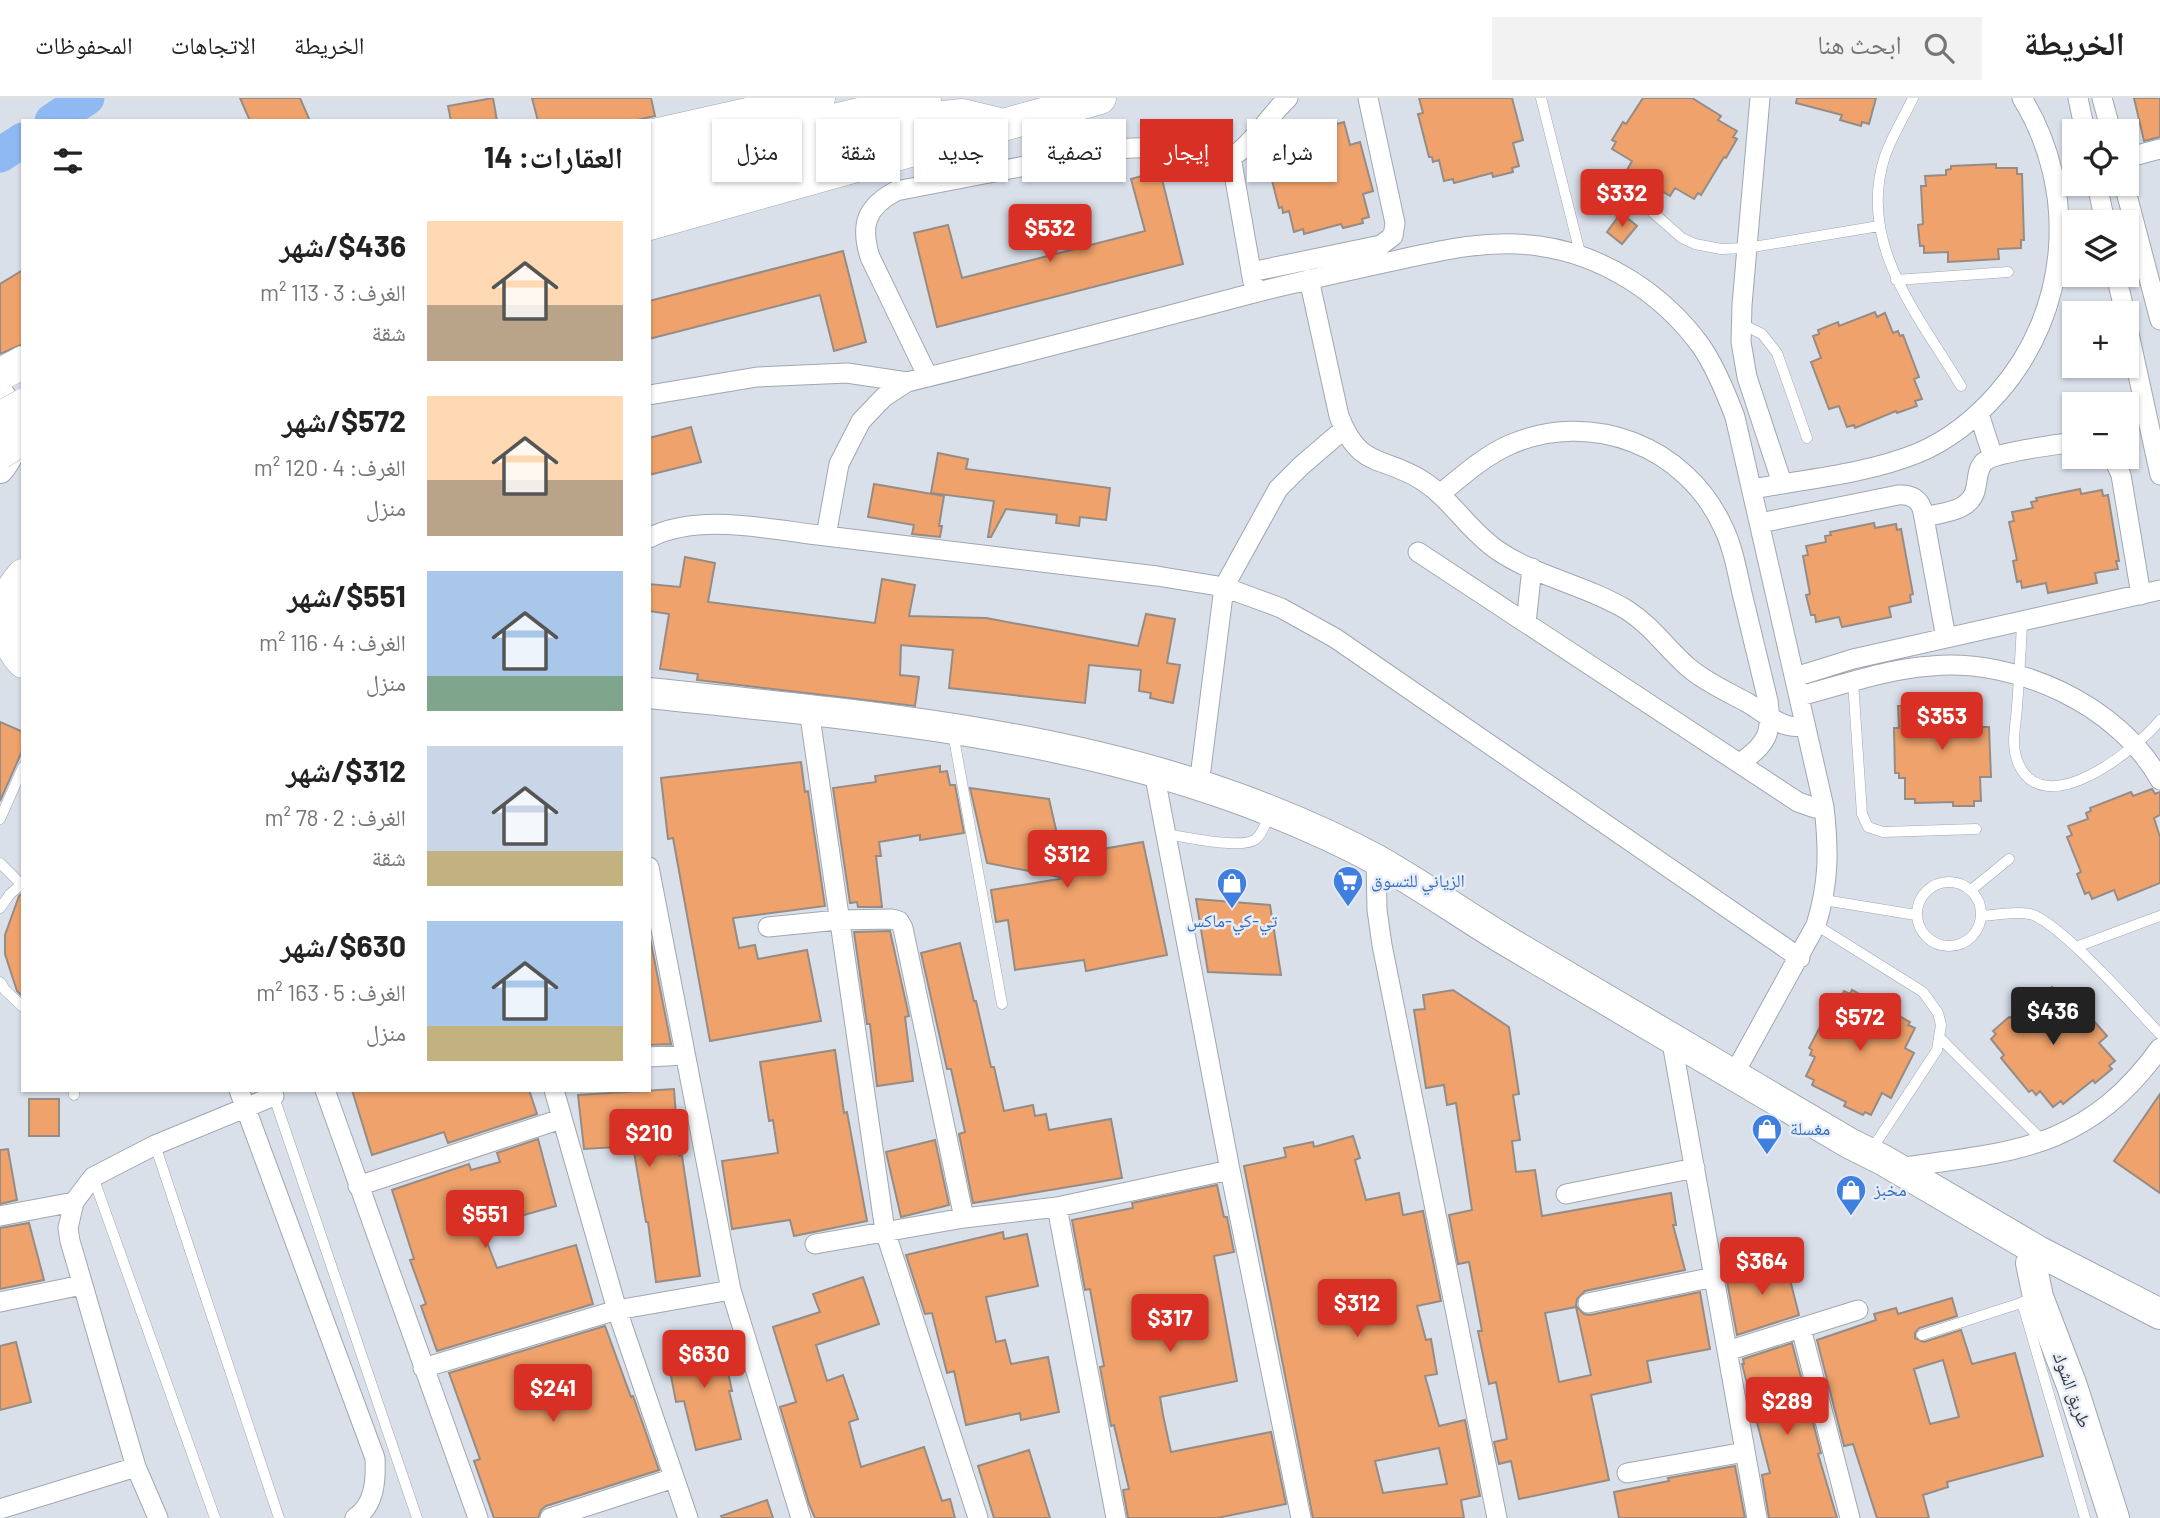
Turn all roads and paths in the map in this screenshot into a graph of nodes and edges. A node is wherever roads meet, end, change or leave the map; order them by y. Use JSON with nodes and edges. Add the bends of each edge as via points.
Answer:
{"nodes":[{"id":1,"x":819,"y":98,"type":"edge"},
{"id":2,"x":925,"y":98,"type":"edge"},
{"id":3,"x":1100,"y":98,"type":"edge"},
{"id":4,"x":1288,"y":98,"type":"edge"},
{"id":5,"x":1368,"y":98,"type":"edge"},
{"id":6,"x":1541,"y":98,"type":"edge"},
{"id":7,"x":1760,"y":98,"type":"edge"},
{"id":8,"x":1913,"y":98,"type":"edge"},
{"id":9,"x":2022,"y":98,"type":"edge"},
{"id":10,"x":2078,"y":98,"type":"edge"},
{"id":11,"x":2102,"y":98,"type":"edge"},
{"id":12,"x":931,"y":119,"type":"edge"},
{"id":13,"x":982,"y":119,"type":"edge"},
{"id":14,"x":2082,"y":119,"type":"edge"},
{"id":15,"x":2108,"y":119,"type":"edge"},
{"id":16,"x":1008,"y":123,"type":"edge"},
{"id":17,"x":914,"y":124,"type":"edge"},
{"id":18,"x":651,"y":136,"type":"edge"},
{"id":19,"x":1140,"y":148,"type":"edge"},
{"id":20,"x":914,"y":149,"type":"edge"},
{"id":21,"x":2160,"y":149,"type":"edge"},
{"id":22,"x":1233,"y":155,"type":"edge"},
{"id":23,"x":2139,"y":155,"type":"edge"},
{"id":24,"x":651,"y":165,"type":"edge"},
{"id":25,"x":1233,"y":168,"type":"edge"},
{"id":26,"x":1634,"y":196,"type":"dead end"},
{"id":27,"x":2129,"y":196,"type":"edge"},
{"id":28,"x":651,"y":197,"type":"edge"},
{"id":29,"x":651,"y":222,"type":"edge"},
{"id":30,"x":1879,"y":226,"type":"junction"},
{"id":31,"x":1748,"y":248,"type":"junction"},
{"id":32,"x":2151,"y":251,"type":"edge"},
{"id":33,"x":1581,"y":257,"type":"junction"},
{"id":34,"x":1251,"y":272,"type":"junction"},
{"id":35,"x":2008,"y":272,"type":"dead end"},
{"id":36,"x":1309,"y":279,"type":"junction"},
{"id":37,"x":1896,"y":280,"type":"junction"},
{"id":38,"x":1256,"y":293,"type":"junction"},
{"id":39,"x":2160,"y":320,"type":"edge"},
{"id":40,"x":1741,"y":324,"type":"junction"},
{"id":41,"x":21,"y":363,"type":"edge"},
{"id":42,"x":0,"y":375,"type":"edge"},
{"id":43,"x":928,"y":377,"type":"junction"},
{"id":44,"x":2139,"y":378,"type":"edge"},
{"id":45,"x":906,"y":382,"type":"junction"},
{"id":46,"x":1961,"y":386,"type":"dead end"},
{"id":47,"x":0,"y":393,"type":"edge"},
{"id":48,"x":651,"y":395,"type":"edge"},
{"id":49,"x":21,"y":406,"type":"edge"},
{"id":50,"x":1979,"y":414,"type":"junction"},
{"id":51,"x":0,"y":418,"type":"edge"},
{"id":52,"x":1344,"y":429,"type":"junction"},
{"id":53,"x":1807,"y":438,"type":"dead end"},
{"id":54,"x":2062,"y":444,"type":"edge"},
{"id":55,"x":1993,"y":457,"type":"junction"},
{"id":56,"x":11,"y":458,"type":"edge"},
{"id":57,"x":2119,"y":469,"type":"edge"},
{"id":58,"x":2160,"y":475,"type":"edge"},
{"id":59,"x":1782,"y":483,"type":"junction"},
{"id":60,"x":1752,"y":489,"type":"junction"},
{"id":61,"x":1440,"y":494,"type":"junction"},
{"id":62,"x":1924,"y":517,"type":"junction"},
{"id":63,"x":1760,"y":523,"type":"junction"},
{"id":64,"x":826,"y":536,"type":"junction"},
{"id":65,"x":651,"y":537,"type":"edge"},
{"id":66,"x":1418,"y":552,"type":"dead end"},
{"id":67,"x":1532,"y":568,"type":"junction"},
{"id":68,"x":10,"y":585,"type":"edge"},
{"id":69,"x":1224,"y":587,"type":"junction"},
{"id":70,"x":2150,"y":593,"type":"edge"},
{"id":71,"x":2022,"y":621,"type":"junction"},
{"id":72,"x":1526,"y":623,"type":"junction"},
{"id":73,"x":1946,"y":638,"type":"junction"},
{"id":74,"x":10,"y":646,"type":"edge"},
{"id":75,"x":2019,"y":674,"type":"junction"},
{"id":76,"x":1853,"y":682,"type":"junction"},
{"id":77,"x":1797,"y":687,"type":"junction"},
{"id":78,"x":651,"y":693,"type":"edge"},
{"id":79,"x":809,"y":710,"type":"junction"},
{"id":80,"x":1770,"y":716,"type":"junction"},
{"id":81,"x":2160,"y":720,"type":"edge"},
{"id":82,"x":1806,"y":727,"type":"junction"},
{"id":83,"x":952,"y":729,"type":"junction"},
{"id":84,"x":2135,"y":746,"type":"junction"},
{"id":85,"x":1740,"y":763,"type":"junction"},
{"id":86,"x":21,"y":772,"type":"edge"},
{"id":87,"x":1154,"y":772,"type":"junction"},
{"id":88,"x":2160,"y":780,"type":"edge"},
{"id":89,"x":1199,"y":785,"type":"junction"},
{"id":90,"x":1824,"y":807,"type":"junction"},
{"id":91,"x":1272,"y":811,"type":"junction"},
{"id":92,"x":0,"y":819,"type":"edge"},
{"id":93,"x":1976,"y":829,"type":"dead end"},
{"id":94,"x":1166,"y":834,"type":"junction"},
{"id":95,"x":1376,"y":859,"type":"junction"},
{"id":96,"x":2009,"y":859,"type":"dead end"},
{"id":97,"x":0,"y":863,"type":"edge"},
{"id":98,"x":651,"y":877,"type":"edge"},
{"id":99,"x":21,"y":883,"type":"edge"},
{"id":100,"x":21,"y":885,"type":"edge"},
{"id":101,"x":1971,"y":890,"type":"junction"},
{"id":102,"x":1824,"y":900,"type":"junction"},
{"id":103,"x":0,"y":908,"type":"edge"},
{"id":104,"x":1916,"y":915,"type":"junction"},
{"id":105,"x":1981,"y":916,"type":"junction"},
{"id":106,"x":2160,"y":916,"type":"edge"},
{"id":107,"x":838,"y":920,"type":"junction"},
{"id":108,"x":1816,"y":925,"type":"junction"},
{"id":109,"x":768,"y":927,"type":"dead end"},
{"id":110,"x":2076,"y":947,"type":"junction"},
{"id":111,"x":1800,"y":958,"type":"junction"},
{"id":112,"x":0,"y":982,"type":"edge"},
{"id":113,"x":1002,"y":1004,"type":"dead end"},
{"id":114,"x":21,"y":1005,"type":"edge"},
{"id":115,"x":2160,"y":1034,"type":"edge"},
{"id":116,"x":1671,"y":1037,"type":"junction"},
{"id":117,"x":1940,"y":1038,"type":"junction"},
{"id":118,"x":2160,"y":1048,"type":"edge"},
{"id":119,"x":685,"y":1055,"type":"junction"},
{"id":120,"x":651,"y":1057,"type":"edge"},
{"id":121,"x":1734,"y":1074,"type":"junction"},
{"id":122,"x":326,"y":1092,"type":"edge"},
{"id":123,"x":554,"y":1092,"type":"edge"},
{"id":124,"x":273,"y":1093,"type":"edge"},
{"id":125,"x":242,"y":1099,"type":"edge"},
{"id":126,"x":561,"y":1119,"type":"junction"},
{"id":127,"x":2044,"y":1142,"type":"junction"},
{"id":128,"x":155,"y":1145,"type":"junction"},
{"id":129,"x":1859,"y":1148,"type":"junction"},
{"id":130,"x":1695,"y":1168,"type":"junction"},
{"id":131,"x":1896,"y":1168,"type":"junction"},
{"id":132,"x":1230,"y":1170,"type":"junction"},
{"id":133,"x":93,"y":1177,"type":"junction"},
{"id":134,"x":358,"y":1186,"type":"junction"},
{"id":135,"x":1566,"y":1194,"type":"dead end"},
{"id":136,"x":74,"y":1202,"type":"junction"},
{"id":137,"x":1057,"y":1207,"type":"junction"},
{"id":138,"x":0,"y":1216,"type":"edge"},
{"id":139,"x":964,"y":1218,"type":"junction"},
{"id":140,"x":885,"y":1231,"type":"junction"},
{"id":141,"x":815,"y":1244,"type":"dead end"},
{"id":142,"x":2034,"y":1257,"type":"junction"},
{"id":143,"x":1714,"y":1276,"type":"junction"},
{"id":144,"x":82,"y":1285,"type":"junction"},
{"id":145,"x":731,"y":1290,"type":"junction"},
{"id":146,"x":2030,"y":1300,"type":"junction"},
{"id":147,"x":0,"y":1302,"type":"edge"},
{"id":148,"x":1588,"y":1303,"type":"dead end"},
{"id":149,"x":617,"y":1310,"type":"junction"},
{"id":150,"x":1858,"y":1310,"type":"dead end"},
{"id":151,"x":2160,"y":1314,"type":"edge"},
{"id":152,"x":1801,"y":1328,"type":"junction"},
{"id":153,"x":2160,"y":1331,"type":"edge"},
{"id":154,"x":1922,"y":1335,"type":"dead end"},
{"id":155,"x":1727,"y":1351,"type":"junction"},
{"id":156,"x":423,"y":1368,"type":"junction"},
{"id":157,"x":1745,"y":1452,"type":"junction"},
{"id":158,"x":136,"y":1467,"type":"junction"},
{"id":159,"x":1627,"y":1474,"type":"dead end"},
{"id":160,"x":674,"y":1478,"type":"junction"},
{"id":161,"x":0,"y":1509,"type":"edge"},
{"id":162,"x":158,"y":1518,"type":"edge"},
{"id":163,"x":215,"y":1518,"type":"edge"},
{"id":164,"x":279,"y":1518,"type":"edge"},
{"id":165,"x":355,"y":1518,"type":"edge"},
{"id":166,"x":417,"y":1518,"type":"edge"},
{"id":167,"x":478,"y":1518,"type":"edge"},
{"id":168,"x":550,"y":1518,"type":"edge"},
{"id":169,"x":688,"y":1518,"type":"edge"},
{"id":170,"x":801,"y":1518,"type":"edge"},
{"id":171,"x":978,"y":1518,"type":"edge"},
{"id":172,"x":1116,"y":1518,"type":"edge"},
{"id":173,"x":1301,"y":1518,"type":"edge"},
{"id":174,"x":1497,"y":1518,"type":"edge"},
{"id":175,"x":1757,"y":1518,"type":"edge"},
{"id":176,"x":1850,"y":1518,"type":"edge"},
{"id":177,"x":2085,"y":1518,"type":"edge"},
{"id":178,"x":2114,"y":1518,"type":"edge"}],
"edges":[{"from":1,"to":18,"type":"highway"},
{"from":2,"to":24,"type":"highway"},
{"from":3,"to":16,"type":"highway"},
{"from":4,"to":22,"type":"street"},
{"from":5,"to":34,"type":"street","via":[[1395,223],[1393,236],[1381,245]]},
{"from":6,"to":33,"type":"lane"},
{"from":7,"to":31,"type":"street"},
{"from":8,"to":30,"type":"lane","via":[[1885,157],[1878,190]]},
{"from":9,"to":50,"type":"street","via":[[2049,154],[2058,193],[2061,233],[2057,272],[2031,347]]},
{"from":10,"to":14,"type":"street"},
{"from":11,"to":15,"type":"street"},
{"from":12,"to":13,"type":"highway"},
{"from":17,"to":28,"type":"highway"},
{"from":19,"to":43,"type":"street","via":[[1102,150],[896,191],[873,208],[866,224],[870,257]]},
{"from":20,"to":29,"type":"highway"},
{"from":21,"to":23,"type":"street"},
{"from":25,"to":34,"type":"street"},
{"from":26,"to":31,"type":"lane","via":[[1695,244]]},
{"from":27,"to":32,"type":"street"},
{"from":30,"to":31,"type":"lane"},
{"from":30,"to":37,"type":"lane"},
{"from":31,"to":40,"type":"street"},
{"from":32,"to":39,"type":"street"},
{"from":33,"to":36,"type":"street","via":[[1541,246],[1463,246]]},
{"from":33,"to":60,"type":"street","via":[[1647,291],[1677,317],[1701,347],[1735,417]]},
{"from":34,"to":38,"type":"street"},
{"from":35,"to":37,"type":"lane"},
{"from":36,"to":38,"type":"street"},
{"from":36,"to":52,"type":"street"},
{"from":37,"to":46,"type":"lane"},
{"from":38,"to":43,"type":"street"},
{"from":40,"to":53,"type":"lane","via":[[1762,334],[1777,353]]},
{"from":40,"to":59,"type":"street","via":[[1747,377]]},
{"from":41,"to":42,"type":"highway"},
{"from":43,"to":45,"type":"street"},
{"from":44,"to":58,"type":"street"},
{"from":45,"to":48,"type":"street","via":[[847,373],[770,376]]},
{"from":45,"to":64,"type":"street","via":[[861,421],[839,464]]},
{"from":47,"to":56,"type":"main road","via":[[15,425]]},
{"from":49,"to":51,"type":"highway","bridge":true},
{"from":50,"to":55,"type":"street"},
{"from":50,"to":59,"type":"street","via":[[1918,452],[1879,465]]},
{"from":52,"to":61,"type":"street","via":[[1373,460],[1411,474]]},
{"from":52,"to":69,"type":"street","via":[[1278,489]]},
{"from":54,"to":55,"type":"street"},
{"from":55,"to":62,"type":"street","via":[[1981,466],[1969,503]]},
{"from":57,"to":70,"type":"street"},
{"from":59,"to":60,"type":"street"},
{"from":60,"to":63,"type":"street"},
{"from":61,"to":67,"type":"street","via":[[1478,536]]},
{"from":61,"to":80,"type":"street","via":[[1490,455],[1549,433],[1613,435],[1671,462],[1702,491],[1724,528]]},
{"from":62,"to":63,"type":"street","via":[[1917,500],[1905,494]]},
{"from":62,"to":73,"type":"street"},
{"from":63,"to":77,"type":"street"},
{"from":64,"to":65,"type":"street","via":[[716,524]]},
{"from":64,"to":69,"type":"street"},
{"from":66,"to":72,"type":"street"},
{"from":67,"to":72,"type":"street"},
{"from":67,"to":80,"type":"street","via":[[1628,611],[1701,677]]},
{"from":68,"to":74,"type":"highway","via":[[5,624]]},
{"from":69,"to":89,"type":"street"},
{"from":69,"to":111,"type":"street","via":[[1281,608],[1335,638]]},
{"from":70,"to":71,"type":"street"},
{"from":71,"to":73,"type":"street"},
{"from":71,"to":75,"type":"lane"},
{"from":72,"to":85,"type":"street"},
{"from":73,"to":77,"type":"street","via":[[1853,659]]},
{"from":75,"to":76,"type":"street","via":[[1934,665]]},
{"from":75,"to":84,"type":"street","via":[[2081,702]]},
{"from":75,"to":84,"type":"lane","via":[[2014,746],[2029,778],[2051,787],[2063,786]]},
{"from":76,"to":77,"type":"street"},
{"from":76,"to":93,"type":"lane","via":[[1862,814],[1868,827],[1883,832]]},
{"from":77,"to":82,"type":"street"},
{"from":78,"to":79,"type":"main road"},
{"from":79,"to":83,"type":"main road"},
{"from":79,"to":107,"type":"street"},
{"from":80,"to":82,"type":"street","via":[[1790,726]]},
{"from":80,"to":85,"type":"street","via":[[1759,749]]},
{"from":81,"to":84,"type":"lane"},
{"from":82,"to":90,"type":"street"},
{"from":83,"to":87,"type":"main road","via":[[1053,746]]},
{"from":83,"to":113,"type":"lane"},
{"from":84,"to":88,"type":"street"},
{"from":85,"to":90,"type":"street","via":[[1798,802]]},
{"from":86,"to":92,"type":"lane"},
{"from":87,"to":89,"type":"main road"},
{"from":87,"to":94,"type":"street"},
{"from":89,"to":91,"type":"main road"},
{"from":90,"to":102,"type":"street","via":[[1828,875]]},
{"from":91,"to":94,"type":"lane","via":[[1258,838],[1251,842]]},
{"from":91,"to":95,"type":"main road"},
{"from":94,"to":132,"type":"street"},
{"from":95,"to":116,"type":"main road"},
{"from":95,"to":174,"type":"street","via":[[1382,945]]},
{"from":96,"to":101,"type":"lane"},
{"from":97,"to":99,"type":"lane"},
{"from":98,"to":119,"type":"street"},
{"from":100,"to":103,"type":"lane"},
{"from":101,"to":104,"type":"lane","via":[[1954,881],[1935,884],[1921,897]]},
{"from":101,"to":105,"type":"lane"},
{"from":102,"to":104,"type":"lane"},
{"from":102,"to":108,"type":"street"},
{"from":104,"to":105,"type":"lane","via":[[1923,933],[1938,945],[1948,946],[1967,941]]},
{"from":105,"to":110,"type":"lane","via":[[2031,914]]},
{"from":106,"to":110,"type":"lane"},
{"from":107,"to":109,"type":"street"},
{"from":107,"to":139,"type":"street","via":[[891,919],[903,928]]},
{"from":107,"to":140,"type":"street"},
{"from":108,"to":111,"type":"street"},
{"from":108,"to":117,"type":"lane","via":[[1923,992],[1938,1013]]},
{"from":110,"to":115,"type":"lane"},
{"from":111,"to":121,"type":"street"},
{"from":112,"to":114,"type":"lane"},
{"from":116,"to":121,"type":"main road"},
{"from":116,"to":130,"type":"street"},
{"from":117,"to":127,"type":"lane"},
{"from":117,"to":129,"type":"lane","via":[[1937,1050]]},
{"from":118,"to":127,"type":"street","via":[[2114,1102]]},
{"from":119,"to":120,"type":"street"},
{"from":119,"to":145,"type":"street"},
{"from":121,"to":129,"type":"main road"},
{"from":122,"to":134,"type":"street"},
{"from":123,"to":126,"type":"street"},
{"from":124,"to":125,"type":"street"},
{"from":124,"to":166,"type":"lane"},
{"from":125,"to":128,"type":"street"},
{"from":125,"to":165,"type":"street","via":[[374,1458],[376,1478],[370,1501]]},
{"from":126,"to":134,"type":"street"},
{"from":126,"to":149,"type":"street"},
{"from":127,"to":131,"type":"street","via":[[2005,1153]]},
{"from":128,"to":133,"type":"street"},
{"from":128,"to":164,"type":"lane"},
{"from":129,"to":131,"type":"main road"},
{"from":129,"to":142,"type":"main road","via":[[1870,1165],[1894,1184],[1959,1224]]},
{"from":130,"to":135,"type":"street"},
{"from":130,"to":143,"type":"street"},
{"from":131,"to":142,"type":"main road"},
{"from":132,"to":137,"type":"street"},
{"from":132,"to":173,"type":"street"},
{"from":133,"to":136,"type":"street"},
{"from":133,"to":163,"type":"lane"},
{"from":134,"to":156,"type":"street"},
{"from":136,"to":138,"type":"street"},
{"from":136,"to":144,"type":"street","via":[[68,1228]]},
{"from":137,"to":139,"type":"street"},
{"from":137,"to":172,"type":"street"},
{"from":139,"to":140,"type":"street"},
{"from":140,"to":141,"type":"street"},
{"from":140,"to":171,"type":"street"},
{"from":142,"to":146,"type":"main road","name":"طريق الشوك"},
{"from":142,"to":151,"type":"main road"},
{"from":142,"to":153,"type":"main road"},
{"from":143,"to":148,"type":"street"},
{"from":143,"to":155,"type":"street"},
{"from":144,"to":147,"type":"street"},
{"from":144,"to":158,"type":"street"},
{"from":145,"to":149,"type":"street"},
{"from":145,"to":170,"type":"street"},
{"from":146,"to":154,"type":"lane"},
{"from":146,"to":177,"type":"lane"},
{"from":146,"to":178,"type":"main road","name":"طريق الشوك","via":[[2076,1397]]},
{"from":149,"to":156,"type":"street"},
{"from":149,"to":160,"type":"street"},
{"from":150,"to":152,"type":"street"},
{"from":152,"to":155,"type":"street"},
{"from":152,"to":176,"type":"street"},
{"from":155,"to":157,"type":"street"},
{"from":156,"to":167,"type":"street"},
{"from":157,"to":159,"type":"street"},
{"from":157,"to":175,"type":"street"},
{"from":158,"to":161,"type":"street"},
{"from":158,"to":162,"type":"street"},
{"from":160,"to":168,"type":"street"},
{"from":160,"to":169,"type":"street"}]}
